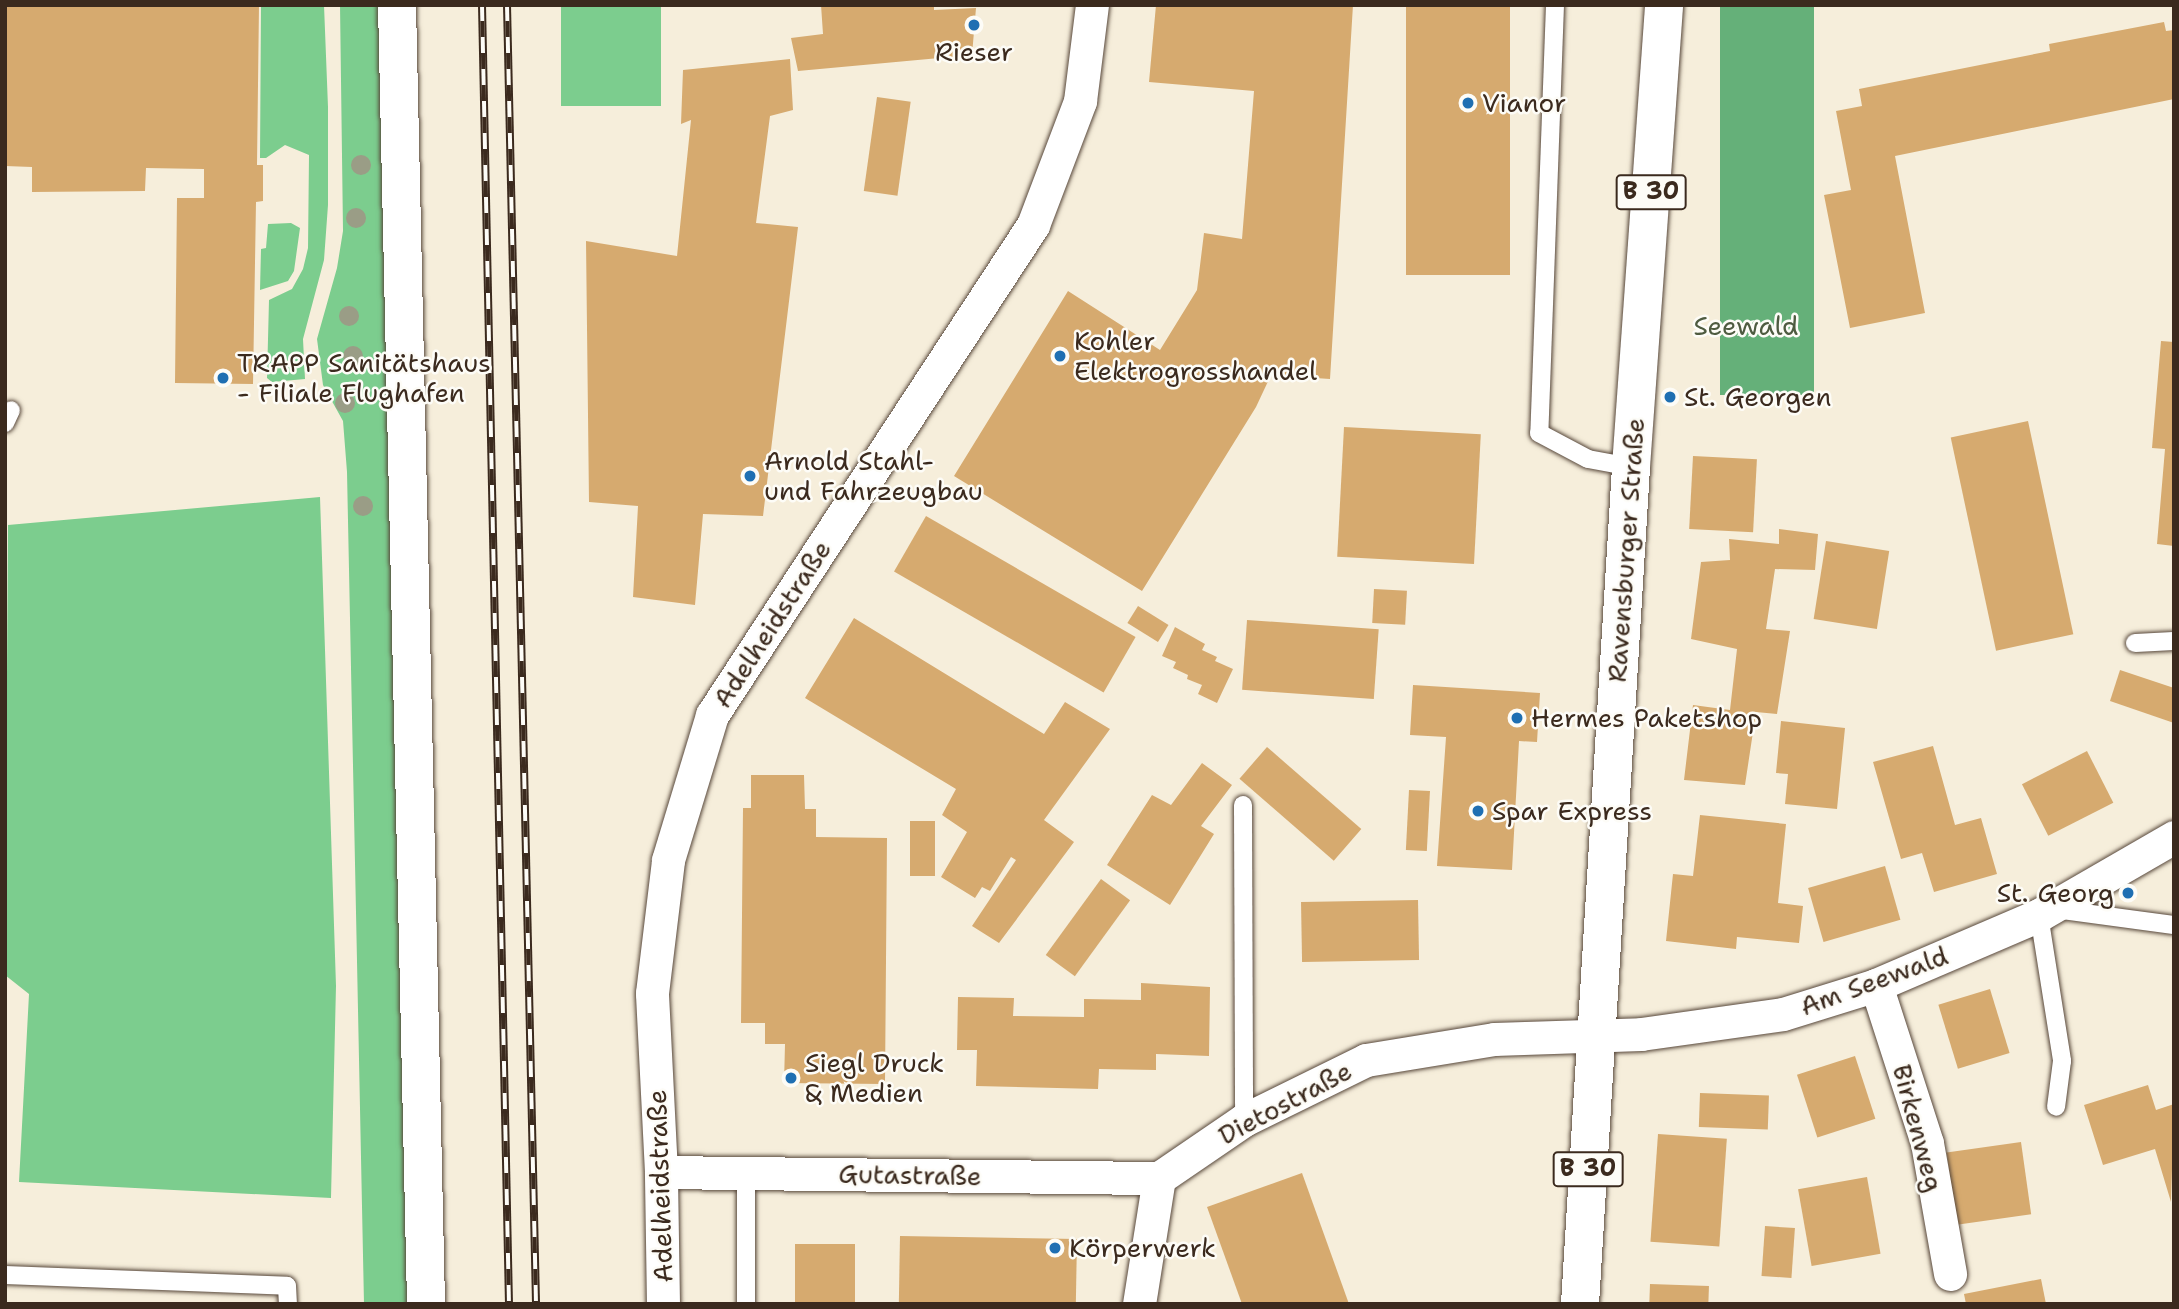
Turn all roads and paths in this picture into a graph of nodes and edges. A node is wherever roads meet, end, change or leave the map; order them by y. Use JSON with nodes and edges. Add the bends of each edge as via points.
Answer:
{"nodes":[{"id":1,"x":397,"y":5,"type":"edge"},
{"id":2,"x":1092,"y":5,"type":"edge"},
{"id":3,"x":1555,"y":5,"type":"edge"},
{"id":4,"x":1664,"y":5,"type":"edge"},
{"id":5,"x":1631,"y":467,"type":"junction"},
{"id":6,"x":2174,"y":641,"type":"edge"},
{"id":7,"x":2135,"y":643,"type":"dead end"},
{"id":8,"x":1243,"y":806,"type":"dead end"},
{"id":9,"x":2174,"y":837,"type":"edge"},
{"id":10,"x":2045,"y":912,"type":"junction"},
{"id":11,"x":2174,"y":925,"type":"edge"},
{"id":12,"x":1877,"y":985,"type":"junction"},
{"id":13,"x":1597,"y":1035,"type":"junction"},
{"id":14,"x":1547,"y":1038,"type":"joint"},
{"id":15,"x":2056,"y":1107,"type":"dead end"},
{"id":16,"x":1244,"y":1120,"type":"junction"},
{"id":17,"x":661,"y":1172,"type":"junction"},
{"id":18,"x":746,"y":1174,"type":"junction"},
{"id":19,"x":1159,"y":1178,"type":"junction"},
{"id":20,"x":1950,"y":1274,"type":"dead end"},
{"id":21,"x":5,"y":1275,"type":"edge"},
{"id":22,"x":288,"y":1304,"type":"edge"},
{"id":23,"x":426,"y":1304,"type":"edge"},
{"id":24,"x":663,"y":1304,"type":"edge"},
{"id":25,"x":746,"y":1304,"type":"edge"},
{"id":26,"x":1139,"y":1304,"type":"edge"},
{"id":27,"x":1580,"y":1304,"type":"edge"}],
"edges":[{"from":1,"to":23,"type":"main road"},
{"from":2,"to":17,"type":"street","name":"Adelheidstraße","via":[[1080,101],[1033,225],[712,715],[668,860],[652,993]]},
{"from":3,"to":5,"type":"lane","via":[[1539,433],[1588,459]]},
{"from":4,"to":5,"type":"main road","name":"Ravensburger Straße","number":"B 30"},
{"from":5,"to":13,"type":"main road","name":"Ravensburger Straße","number":"B 30"},
{"from":6,"to":7,"type":"lane"},
{"from":8,"to":16,"type":"lane"},
{"from":9,"to":10,"type":"street","name":"Am Seewald"},
{"from":10,"to":11,"type":"lane"},
{"from":10,"to":12,"type":"street","name":"Am Seewald"},
{"from":10,"to":15,"type":"lane","via":[[2062,1061]]},
{"from":12,"to":13,"type":"street","name":"Am Seewald","via":[[1783,1014],[1687,1029]]},
{"from":12,"to":20,"type":"street","name":"Birkenweg","via":[[1927,1143]]},
{"from":13,"to":14,"type":"street","name":"Am Seewald"},
{"from":13,"to":27,"type":"main road","name":"Ravensburger Straße","number":"B 30"},
{"from":14,"to":16,"type":"street","name":"Dietostraße","via":[[1494,1039],[1366,1060]]},
{"from":16,"to":19,"type":"street","name":"Dietostraße"},
{"from":17,"to":18,"type":"street","name":"Gutastraße"},
{"from":17,"to":24,"type":"street","name":"Adelheidstraße"},
{"from":18,"to":19,"type":"street","name":"Gutastraße"},
{"from":18,"to":25,"type":"lane"},
{"from":19,"to":26,"type":"street"},
{"from":21,"to":22,"type":"lane","via":[[287,1286]]}]}
